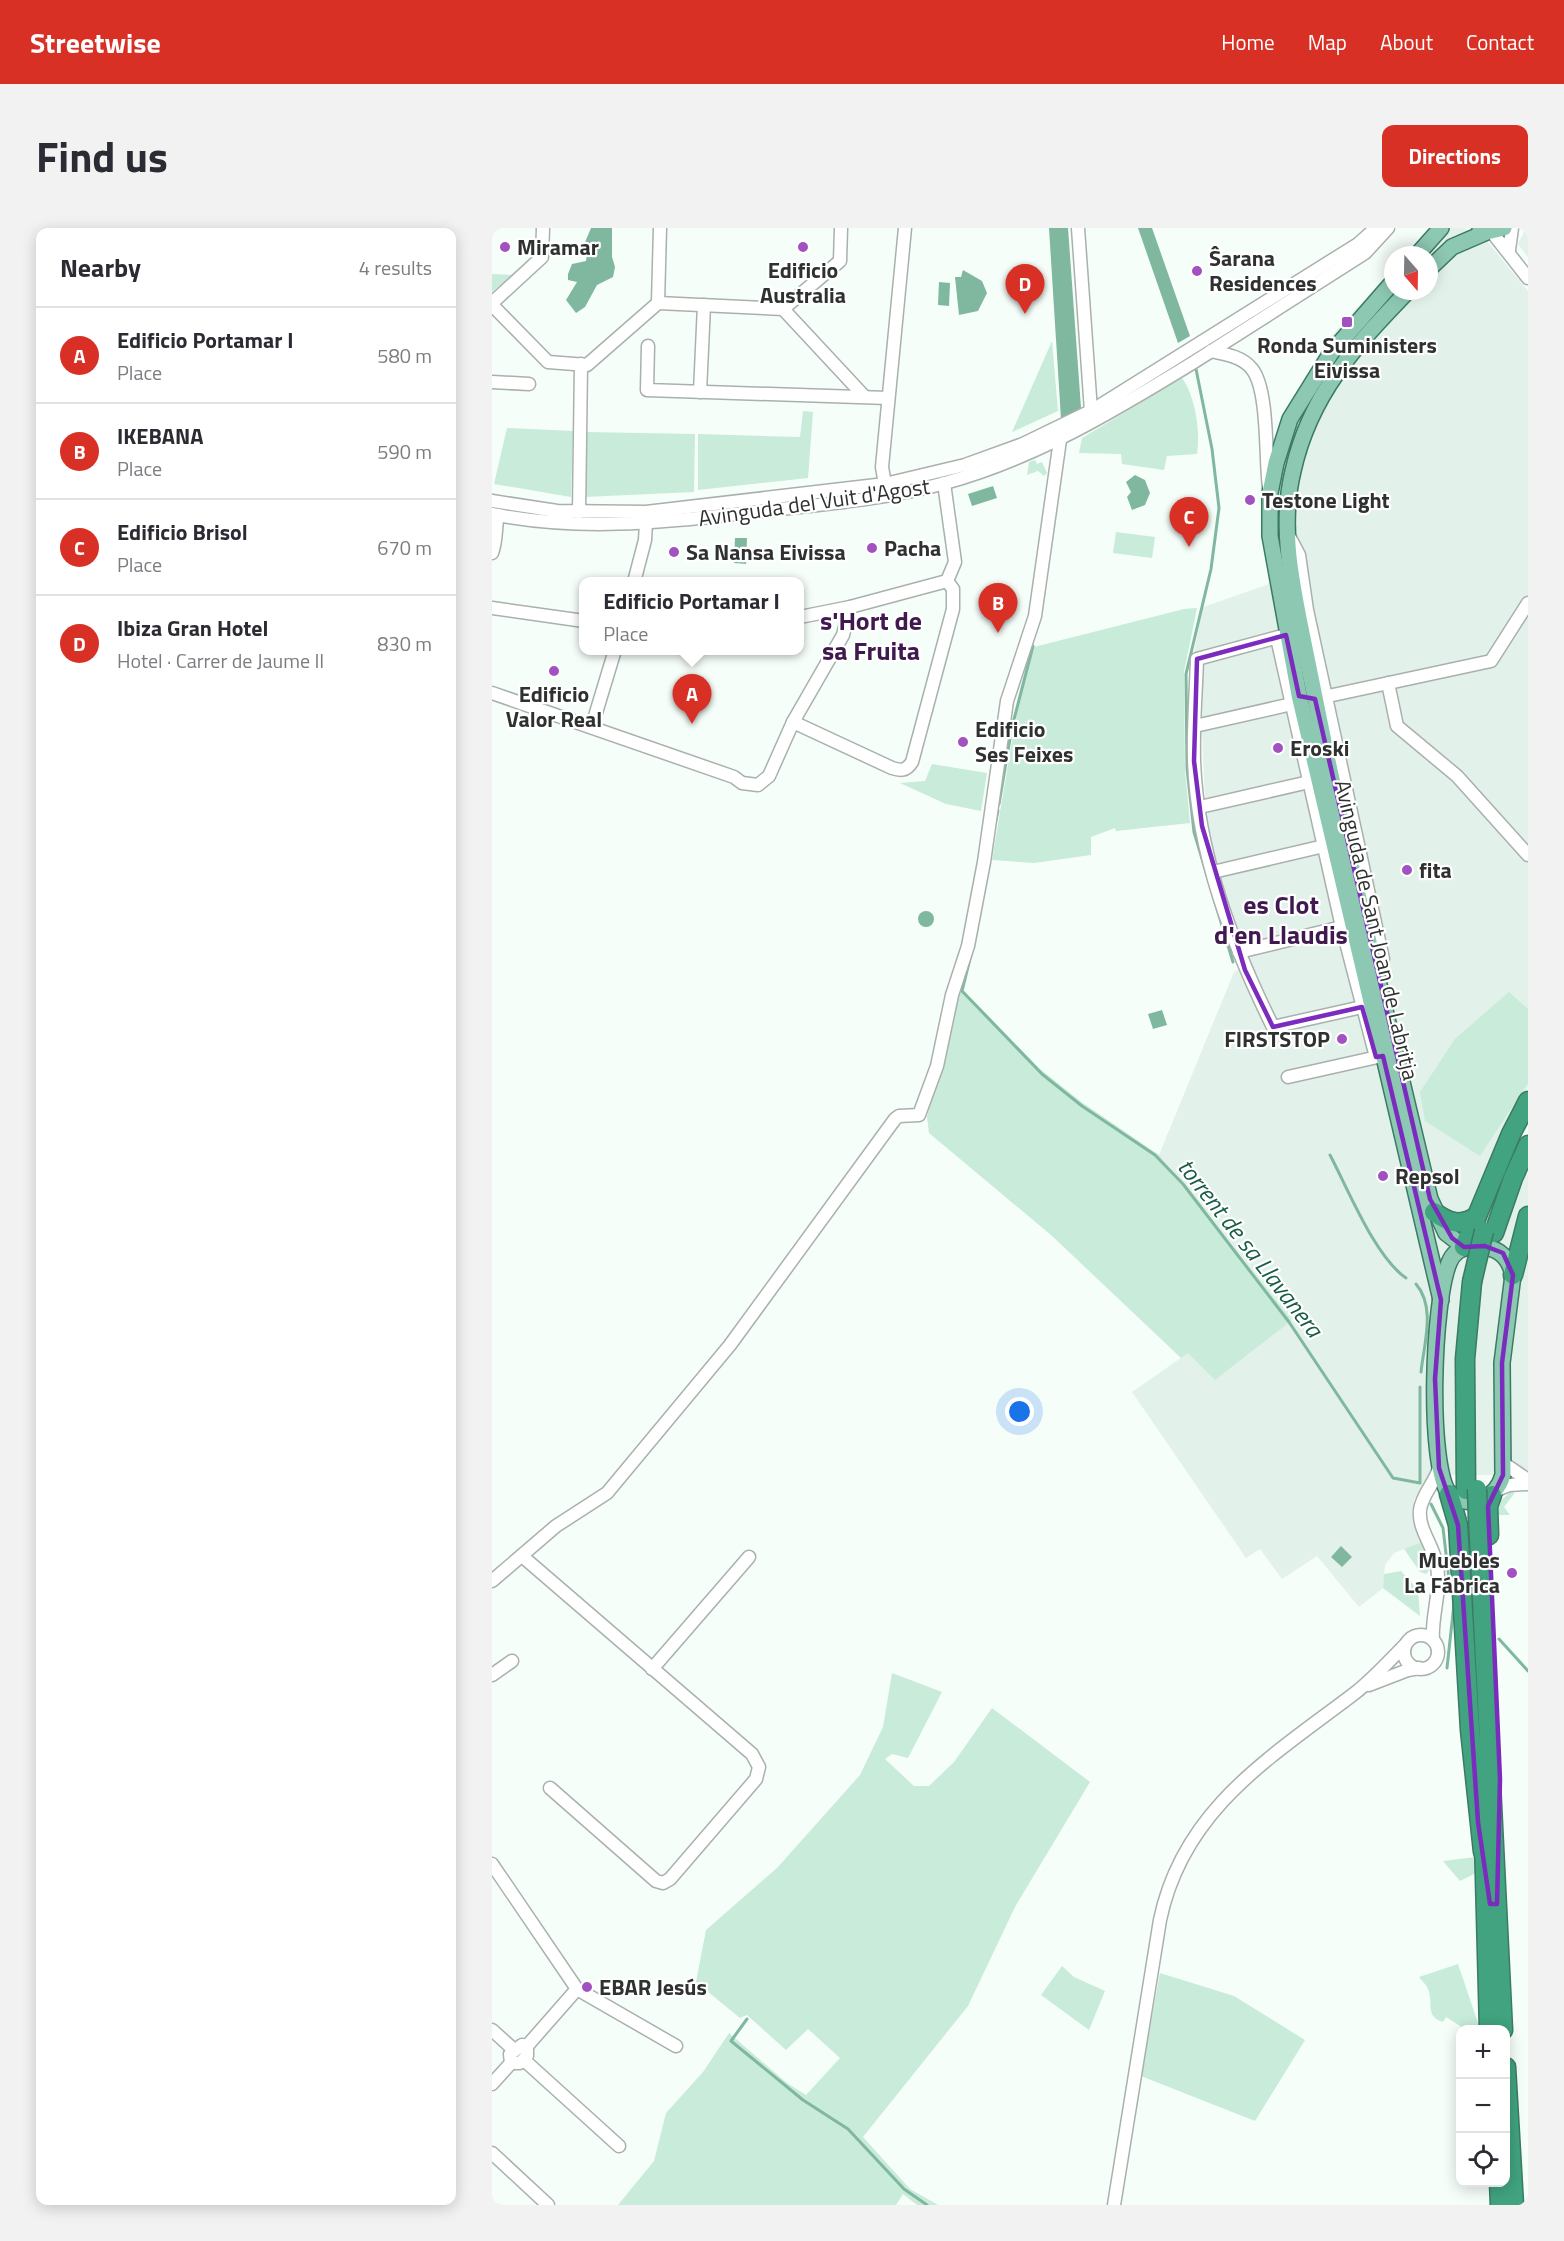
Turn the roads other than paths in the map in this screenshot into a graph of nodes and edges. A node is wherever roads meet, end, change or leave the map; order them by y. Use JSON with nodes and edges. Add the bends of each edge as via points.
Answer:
{"nodes":[{"id":1,"x":543,"y":228,"type":"edge"},
{"id":2,"x":660,"y":228,"type":"edge"},
{"id":3,"x":841,"y":228,"type":"edge"},
{"id":4,"x":905,"y":228,"type":"edge"},
{"id":5,"x":1078,"y":228,"type":"edge"},
{"id":6,"x":1376,"y":228,"type":"edge"},
{"id":7,"x":1388,"y":228,"type":"edge"},
{"id":8,"x":1441,"y":228,"type":"edge"},
{"id":9,"x":1512,"y":228,"type":"edge"},
{"id":10,"x":1490,"y":230,"type":"edge"},
{"id":11,"x":1425,"y":246,"type":"edge"},
{"id":12,"x":1509,"y":252,"type":"junction"},
{"id":13,"x":1438,"y":260,"type":"edge"},
{"id":14,"x":1528,"y":278,"type":"edge"},
{"id":15,"x":1384,"y":292,"type":"edge"},
{"id":16,"x":1400,"y":300,"type":"edge"},
{"id":17,"x":658,"y":303,"type":"junction"},
{"id":18,"x":492,"y":304,"type":"edge"},
{"id":19,"x":704,"y":305,"type":"junction"},
{"id":20,"x":783,"y":309,"type":"junction"},
{"id":21,"x":648,"y":346,"type":"dead end"},
{"id":22,"x":1211,"y":351,"type":"junction"},
{"id":23,"x":582,"y":364,"type":"junction"},
{"id":24,"x":492,"y":382,"type":"edge"},
{"id":25,"x":529,"y":384,"type":"dead end"},
{"id":26,"x":700,"y":392,"type":"junction"},
{"id":27,"x":864,"y":396,"type":"junction"},
{"id":28,"x":888,"y":398,"type":"junction"},
{"id":29,"x":1091,"y":411,"type":"junction"},
{"id":30,"x":1060,"y":440,"type":"junction"},
{"id":31,"x":1034,"y":452,"type":"junction"},
{"id":32,"x":1054,"y":467,"type":"junction"},
{"id":33,"x":944,"y":483,"type":"junction"},
{"id":34,"x":885,"y":484,"type":"junction"},
{"id":35,"x":905,"y":492,"type":"junction"},
{"id":36,"x":1270,"y":493,"type":"junction"},
{"id":37,"x":492,"y":501,"type":"edge"},
{"id":38,"x":579,"y":512,"type":"junction"},
{"id":39,"x":495,"y":514,"type":"edge"},
{"id":40,"x":646,"y":524,"type":"junction"},
{"id":41,"x":492,"y":553,"type":"edge"},
{"id":42,"x":635,"y":577,"type":"edge"},
{"id":43,"x":947,"y":581,"type":"junction"},
{"id":44,"x":1528,"y":603,"type":"edge"},
{"id":45,"x":492,"y":608,"type":"edge"},
{"id":46,"x":850,"y":608,"type":"junction"},
{"id":47,"x":804,"y":616,"type":"edge"},
{"id":48,"x":579,"y":620,"type":"edge"},
{"id":49,"x":1281,"y":636,"type":"junction"},
{"id":50,"x":614,"y":655,"type":"edge"},
{"id":51,"x":1388,"y":683,"type":"junction"},
{"id":52,"x":492,"y":693,"type":"edge"},
{"id":53,"x":1321,"y":698,"type":"junction"},
{"id":54,"x":1295,"y":699,"type":"junction"},
{"id":55,"x":793,"y":722,"type":"junction"},
{"id":56,"x":592,"y":726,"type":"junction"},
{"id":57,"x":1195,"y":726,"type":"junction"},
{"id":58,"x":1310,"y":782,"type":"junction"},
{"id":59,"x":1200,"y":807,"type":"junction"},
{"id":60,"x":1324,"y":846,"type":"junction"},
{"id":61,"x":1528,"y":855,"type":"edge"},
{"id":62,"x":1212,"y":872,"type":"junction"},
{"id":63,"x":1342,"y":927,"type":"junction"},
{"id":64,"x":1239,"y":952,"type":"junction"},
{"id":65,"x":1362,"y":1007,"type":"junction"},
{"id":66,"x":1379,"y":1057,"type":"junction"},
{"id":67,"x":1288,"y":1077,"type":"dead end"},
{"id":68,"x":1528,"y":1101,"type":"edge"},
{"id":69,"x":1528,"y":1122,"type":"edge"},
{"id":70,"x":1528,"y":1145,"type":"edge"},
{"id":71,"x":1434,"y":1212,"type":"junction"},
{"id":72,"x":1528,"y":1216,"type":"edge"},
{"id":73,"x":1485,"y":1227,"type":"junction"},
{"id":74,"x":1464,"y":1246,"type":"junction"},
{"id":75,"x":1513,"y":1275,"type":"junction"},
{"id":76,"x":1441,"y":1300,"type":"junction"},
{"id":77,"x":1503,"y":1463,"type":"junction"},
{"id":78,"x":1439,"y":1468,"type":"junction"},
{"id":79,"x":1528,"y":1482,"type":"edge"},
{"id":80,"x":1471,"y":1492,"type":"junction"},
{"id":81,"x":1424,"y":1496,"type":"junction"},
{"id":82,"x":1472,"y":1518,"type":"junction"},
{"id":83,"x":522,"y":1556,"type":"junction"},
{"id":84,"x":748,"y":1557,"type":"dead end"},
{"id":85,"x":492,"y":1581,"type":"edge"},
{"id":86,"x":1434,"y":1605,"type":"junction"},
{"id":87,"x":1433,"y":1640,"type":"junction"},
{"id":88,"x":1409,"y":1641,"type":"junction"},
{"id":89,"x":512,"y":1661,"type":"dead end"},
{"id":90,"x":1419,"y":1668,"type":"junction"},
{"id":91,"x":652,"y":1669,"type":"junction"},
{"id":92,"x":492,"y":1675,"type":"edge"},
{"id":93,"x":1358,"y":1691,"type":"junction"},
{"id":94,"x":550,"y":1788,"type":"dead end"},
{"id":95,"x":1483,"y":1857,"type":"junction"},
{"id":96,"x":492,"y":1864,"type":"edge"},
{"id":97,"x":1498,"y":1896,"type":"junction"},
{"id":98,"x":577,"y":1989,"type":"junction"},
{"id":99,"x":1489,"y":2025,"type":"edge"},
{"id":100,"x":1503,"y":2025,"type":"edge"},
{"id":101,"x":492,"y":2030,"type":"edge"},
{"id":102,"x":527,"y":2046,"type":"junction"},
{"id":103,"x":676,"y":2046,"type":"dead end"},
{"id":104,"x":513,"y":2049,"type":"junction"},
{"id":105,"x":524,"y":2060,"type":"junction"},
{"id":106,"x":511,"y":2063,"type":"junction"},
{"id":107,"x":1507,"y":2079,"type":"edge"},
{"id":108,"x":492,"y":2084,"type":"edge"},
{"id":109,"x":619,"y":2146,"type":"dead end"},
{"id":110,"x":492,"y":2153,"type":"edge"},
{"id":111,"x":1499,"y":2187,"type":"edge"},
{"id":112,"x":548,"y":2205,"type":"edge"},
{"id":113,"x":1114,"y":2205,"type":"edge"},
{"id":114,"x":1500,"y":2205,"type":"edge"},
{"id":115,"x":1514,"y":2205,"type":"edge"}],
"edges":[{"from":1,"to":18,"type":"street","via":[[542,257]]},
{"from":2,"to":17,"type":"street"},
{"from":3,"to":20,"type":"street","via":[[840,261]]},
{"from":4,"to":28,"type":"street"},
{"from":5,"to":29,"type":"street"},
{"from":6,"to":29,"type":"street","name":"Avinguda del Vuit d'Agost","via":[[1358,244]]},
{"from":7,"to":22,"type":"street","name":"Avinguda del Vuit d'Agost","via":[[1365,253]]},
{"from":8,"to":11,"type":"main road"},
{"from":9,"to":12,"type":"street"},
{"from":10,"to":12,"type":"street"},
{"from":10,"to":13,"type":"main road","via":[[1452,247]]},
{"from":12,"to":14,"type":"street"},
{"from":15,"to":36,"type":"main road","name":"Avinguda de Sant Joan de Labritja","via":[[1331,353],[1300,399],[1284,436]]},
{"from":16,"to":53,"type":"main road","name":"Avinguda de Sant Joan de Labritja","via":[[1329,381],[1314,409],[1292,473],[1288,533],[1292,583]]},
{"from":17,"to":19,"type":"street"},
{"from":17,"to":23,"type":"street","via":[[587,365]]},
{"from":18,"to":23,"type":"street","via":[[548,362]]},
{"from":19,"to":20,"type":"street"},
{"from":19,"to":26,"type":"street"},
{"from":20,"to":27,"type":"street"},
{"from":21,"to":26,"type":"street","via":[[647,390]]},
{"from":22,"to":30,"type":"street","name":"Avinguda del Vuit d'Agost"},
{"from":22,"to":36,"type":"street","via":[[1240,360],[1257,378],[1265,419]]},
{"from":23,"to":38,"type":"street"},
{"from":24,"to":25,"type":"street"},
{"from":26,"to":27,"type":"street"},
{"from":27,"to":28,"type":"street"},
{"from":28,"to":34,"type":"street","via":[[882,466]]},
{"from":29,"to":34,"type":"street","name":"Avinguda del Vuit d'Agost","via":[[1023,444],[965,465]]},
{"from":30,"to":31,"type":"street","name":"Avinguda del Vuit d'Agost"},
{"from":30,"to":32,"type":"street"},
{"from":31,"to":32,"type":"street"},
{"from":31,"to":33,"type":"street","name":"Avinguda del Vuit d'Agost"},
{"from":32,"to":83,"type":"street","via":[[1035,616],[1007,701],[968,946],[952,995],[937,1066],[919,1115],[895,1119],[730,1345],[607,1493],[556,1526]]},
{"from":33,"to":35,"type":"street","name":"Avinguda del Vuit d'Agost"},
{"from":33,"to":43,"type":"street","via":[[955,562]]},
{"from":34,"to":35,"type":"street"},
{"from":34,"to":38,"type":"street","name":"Avinguda del Vuit d'Agost","via":[[646,512]]},
{"from":35,"to":40,"type":"street","name":"Avinguda del Vuit d'Agost"},
{"from":36,"to":49,"type":"main road","name":"Avinguda de Sant Joan de Labritja","via":[[1270,537]]},
{"from":37,"to":38,"type":"street","name":"Avinguda del Vuit d'Agost"},
{"from":39,"to":40,"type":"street","name":"Avinguda del Vuit d'Agost","via":[[584,525]]},
{"from":39,"to":41,"type":"street","via":[[497,540]]},
{"from":40,"to":42,"type":"street"},
{"from":43,"to":46,"type":"street"},
{"from":43,"to":55,"type":"street","via":[[953,589],[953,609],[908,768],[892,768]]},
{"from":44,"to":51,"type":"street","via":[[1491,661]]},
{"from":45,"to":48,"type":"street"},
{"from":46,"to":47,"type":"street"},
{"from":46,"to":55,"type":"street","via":[[843,636]]},
{"from":49,"to":54,"type":"main road","name":"Avinguda de Sant Joan de Labritja"},
{"from":49,"to":57,"type":"street","via":[[1197,659]]},
{"from":50,"to":56,"type":"street"},
{"from":51,"to":53,"type":"street"},
{"from":51,"to":61,"type":"street","via":[[1396,726],[1457,776]]},
{"from":52,"to":56,"type":"street"},
{"from":53,"to":54,"type":"street"},
{"from":53,"to":71,"type":"main road","name":"Avinguda de Sant Joan de Labritja","via":[[1377,979]]},
{"from":54,"to":57,"type":"street"},
{"from":54,"to":58,"type":"street","name":"Avinguda de Sant Joan de Labritja"},
{"from":54,"to":66,"type":"main road","name":"Avinguda de Sant Joan de Labritja"},
{"from":55,"to":56,"type":"street","via":[[769,776],[752,786]]},
{"from":57,"to":59,"type":"street","via":[[1194,761]]},
{"from":58,"to":59,"type":"street"},
{"from":58,"to":60,"type":"street","name":"Avinguda de Sant Joan de Labritja"},
{"from":59,"to":62,"type":"street"},
{"from":60,"to":62,"type":"street"},
{"from":60,"to":63,"type":"street","name":"Avinguda de Sant Joan de Labritja"},
{"from":62,"to":64,"type":"street"},
{"from":63,"to":64,"type":"street"},
{"from":63,"to":65,"type":"street","name":"Avinguda de Sant Joan de Labritja"},
{"from":64,"to":65,"type":"street","via":[[1273,1027]]},
{"from":65,"to":66,"type":"street","name":"Avinguda de Sant Joan de Labritja"},
{"from":66,"to":67,"type":"street"},
{"from":66,"to":76,"type":"main road","name":"Avinguda de Sant Joan de Labritja"},
{"from":68,"to":73,"type":"highway","via":[[1510,1134]]},
{"from":69,"to":73,"type":"highway"},
{"from":70,"to":73,"type":"highway"},
{"from":71,"to":73,"type":"highway","via":[[1452,1222]]},
{"from":71,"to":74,"type":"main road","name":"Avinguda de Sant Joan de Labritja","via":[[1446,1233]]},
{"from":72,"to":75,"type":"highway"},
{"from":73,"to":74,"type":"highway"},
{"from":73,"to":80,"type":"highway","via":[[1478,1283]]},
{"from":74,"to":75,"type":"main road","via":[[1498,1250],[1508,1259]]},
{"from":74,"to":76,"type":"main road","via":[[1449,1261]]},
{"from":75,"to":77,"type":"main road","via":[[1502,1363]]},
{"from":76,"to":78,"type":"main road","via":[[1435,1379]]},
{"from":77,"to":79,"type":"street"},
{"from":77,"to":80,"type":"main road","via":[[1503,1475]]},
{"from":78,"to":80,"type":"main road"},
{"from":78,"to":81,"type":"street"},
{"from":79,"to":80,"type":"street"},
{"from":80,"to":81,"type":"street","via":[[1437,1491]]},
{"from":80,"to":82,"type":"highway","bridge":true},
{"from":80,"to":95,"type":"highway","via":[[1458,1525],[1470,1730]]},
{"from":80,"to":97,"type":"highway","via":[[1488,1506],[1502,1847]]},
{"from":81,"to":86,"type":"street","via":[[1420,1522],[1434,1552],[1438,1579]]},
{"from":82,"to":95,"type":"highway"},
{"from":82,"to":97,"type":"highway"},
{"from":83,"to":85,"type":"street"},
{"from":83,"to":91,"type":"street"},
{"from":84,"to":91,"type":"street"},
{"from":86,"to":87,"type":"street"},
{"from":86,"to":88,"type":"street"},
{"from":87,"to":88,"type":"street","via":[[1426,1636]]},
{"from":87,"to":90,"type":"street","via":[[1436,1659]]},
{"from":88,"to":90,"type":"street","via":[[1404,1654],[1407,1662]]},
{"from":88,"to":93,"type":"street"},
{"from":89,"to":92,"type":"street"},
{"from":90,"to":93,"type":"street"},
{"from":91,"to":94,"type":"street","via":[[752,1754],[759,1767],[756,1779],[663,1883]]},
{"from":93,"to":113,"type":"street","via":[[1234,1790],[1203,1822],[1184,1850],[1160,1920]]},
{"from":95,"to":99,"type":"highway"},
{"from":96,"to":98,"type":"street"},
{"from":97,"to":100,"type":"highway"},
{"from":98,"to":102,"type":"street"},
{"from":98,"to":103,"type":"street"},
{"from":101,"to":104,"type":"street"},
{"from":102,"to":104,"type":"street"},
{"from":102,"to":105,"type":"street"},
{"from":104,"to":106,"type":"street"},
{"from":105,"to":106,"type":"street"},
{"from":105,"to":109,"type":"street"},
{"from":106,"to":108,"type":"street"},
{"from":107,"to":115,"type":"highway"},
{"from":110,"to":112,"type":"street"},
{"from":111,"to":114,"type":"highway"}]}
